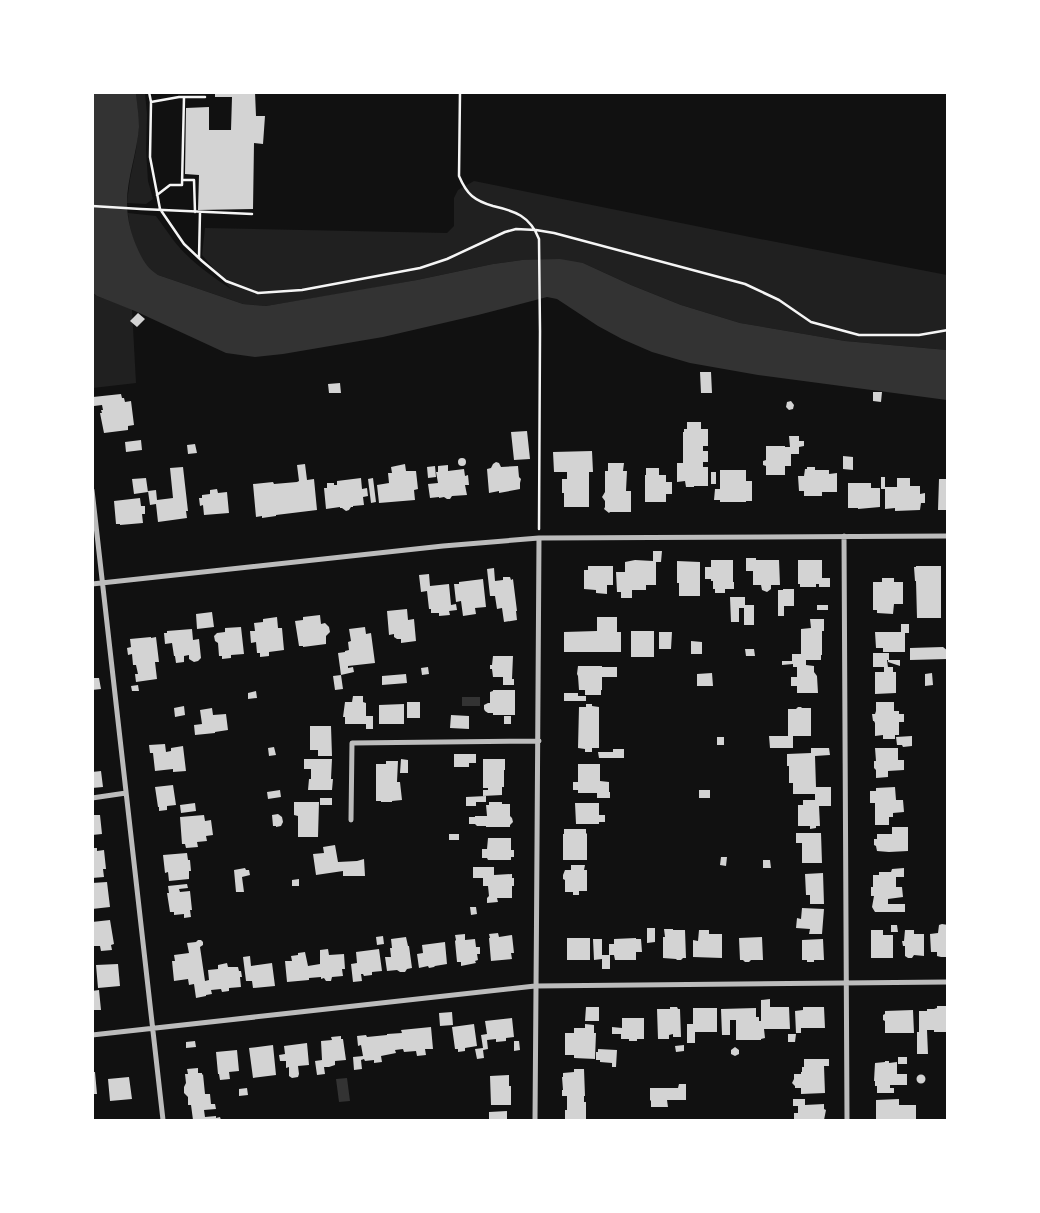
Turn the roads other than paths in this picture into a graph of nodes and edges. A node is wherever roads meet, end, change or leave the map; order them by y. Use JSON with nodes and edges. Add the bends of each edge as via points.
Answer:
{"nodes":[{"id":1,"x":92,"y":490,"type":"edge"},
{"id":2,"x":844,"y":536,"type":"junction"},
{"id":3,"x":948,"y":536,"type":"edge"},
{"id":4,"x":539,"y":538,"type":"junction"},
{"id":5,"x":103,"y":582,"type":"junction"},
{"id":6,"x":92,"y":584,"type":"edge"},
{"id":7,"x":539,"y":741,"type":"junction"},
{"id":8,"x":126,"y":794,"type":"junction"},
{"id":9,"x":92,"y":798,"type":"edge"},
{"id":10,"x":351,"y":820,"type":"dead end"},
{"id":11,"x":948,"y":982,"type":"edge"},
{"id":12,"x":846,"y":984,"type":"junction"},
{"id":13,"x":536,"y":986,"type":"junction"},
{"id":14,"x":153,"y":1029,"type":"junction"},
{"id":15,"x":92,"y":1035,"type":"edge"},
{"id":16,"x":163,"y":1120,"type":"edge"},
{"id":17,"x":535,"y":1120,"type":"edge"},
{"id":18,"x":848,"y":1120,"type":"edge"}],
"edges":[{"from":1,"to":5,"type":"street"},
{"from":2,"to":3,"type":"street"},
{"from":2,"to":4,"type":"street"},
{"from":2,"to":12,"type":"street"},
{"from":4,"to":5,"type":"street"},
{"from":4,"to":7,"type":"street"},
{"from":5,"to":6,"type":"street"},
{"from":5,"to":8,"type":"street"},
{"from":7,"to":10,"type":"street","via":[[352,743]]},
{"from":7,"to":13,"type":"street"},
{"from":8,"to":9,"type":"street"},
{"from":8,"to":14,"type":"street"},
{"from":11,"to":12,"type":"street"},
{"from":12,"to":13,"type":"street"},
{"from":12,"to":18,"type":"street"},
{"from":13,"to":14,"type":"street"},
{"from":13,"to":17,"type":"street"},
{"from":14,"to":15,"type":"street"},
{"from":14,"to":16,"type":"street"}]}
